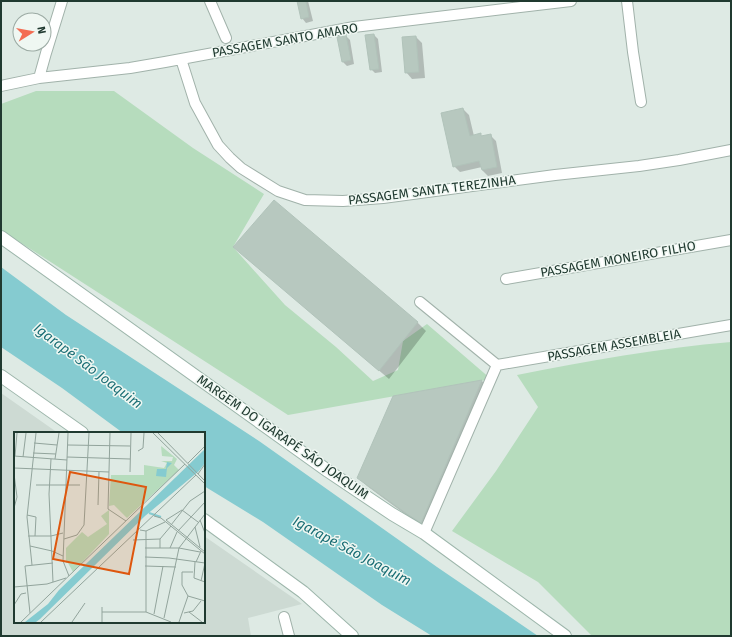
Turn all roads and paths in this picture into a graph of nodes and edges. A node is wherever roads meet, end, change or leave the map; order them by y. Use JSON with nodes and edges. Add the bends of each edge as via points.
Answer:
{"nodes":[{"id":1,"x":62,"y":1,"type":"edge"},
{"id":2,"x":210,"y":1,"type":"edge"},
{"id":3,"x":571,"y":1,"type":"edge"},
{"id":4,"x":627,"y":1,"type":"edge"},
{"id":5,"x":226,"y":38,"type":"dead end"},
{"id":6,"x":181,"y":59,"type":"junction"},
{"id":7,"x":39,"y":78,"type":"junction"},
{"id":8,"x":1,"y":86,"type":"edge"},
{"id":9,"x":641,"y":102,"type":"dead end"},
{"id":10,"x":731,"y":150,"type":"edge"},
{"id":11,"x":1,"y":237,"type":"edge"},
{"id":12,"x":731,"y":240,"type":"edge"},
{"id":13,"x":506,"y":279,"type":"dead end"},
{"id":14,"x":420,"y":302,"type":"dead end"},
{"id":15,"x":731,"y":325,"type":"edge"},
{"id":16,"x":497,"y":365,"type":"junction"},
{"id":17,"x":1,"y":376,"type":"edge"},
{"id":18,"x":81,"y":432,"type":"edge"},
{"id":19,"x":205,"y":521,"type":"edge"},
{"id":20,"x":424,"y":533,"type":"junction"},
{"id":21,"x":284,"y":617,"type":"dead end"},
{"id":22,"x":288,"y":636,"type":"edge"},
{"id":23,"x":352,"y":636,"type":"edge"},
{"id":24,"x":565,"y":636,"type":"edge"}],
"edges":[{"from":1,"to":7,"type":"street"},
{"from":2,"to":5,"type":"street"},
{"from":3,"to":6,"type":"street","name":"PASSAGEM SANTO AMARO","via":[[354,27]]},
{"from":4,"to":9,"type":"street"},
{"from":6,"to":7,"type":"street","name":"PASSAGEM SANTO AMARO","via":[[130,68]]},
{"from":6,"to":10,"type":"street","name":"PASSAGEM SANTA TEREZINHA","via":[[195,104],[218,145],[240,168],[278,191],[306,200],[383,198],[639,166]]},
{"from":7,"to":8,"type":"street","name":"PASSAGEM SANTO AMARO"},
{"from":11,"to":20,"type":"street","name":"MARGEM DO IGARAPÉ SÃO JOAQUIM","via":[[328,471]]},
{"from":12,"to":13,"type":"street","name":"PASSAGEM MONEIRO FILHO"},
{"from":14,"to":16,"type":"street"},
{"from":15,"to":16,"type":"street","name":"PASSAGEM ASSEMBLEIA"},
{"from":16,"to":20,"type":"street"},
{"from":17,"to":18,"type":"street"},
{"from":19,"to":23,"type":"street","via":[[303,592]]},
{"from":20,"to":24,"type":"street","name":"MARGEM DO IGARAPÉ SÃO JOAQUIM"},
{"from":21,"to":22,"type":"street"}]}
